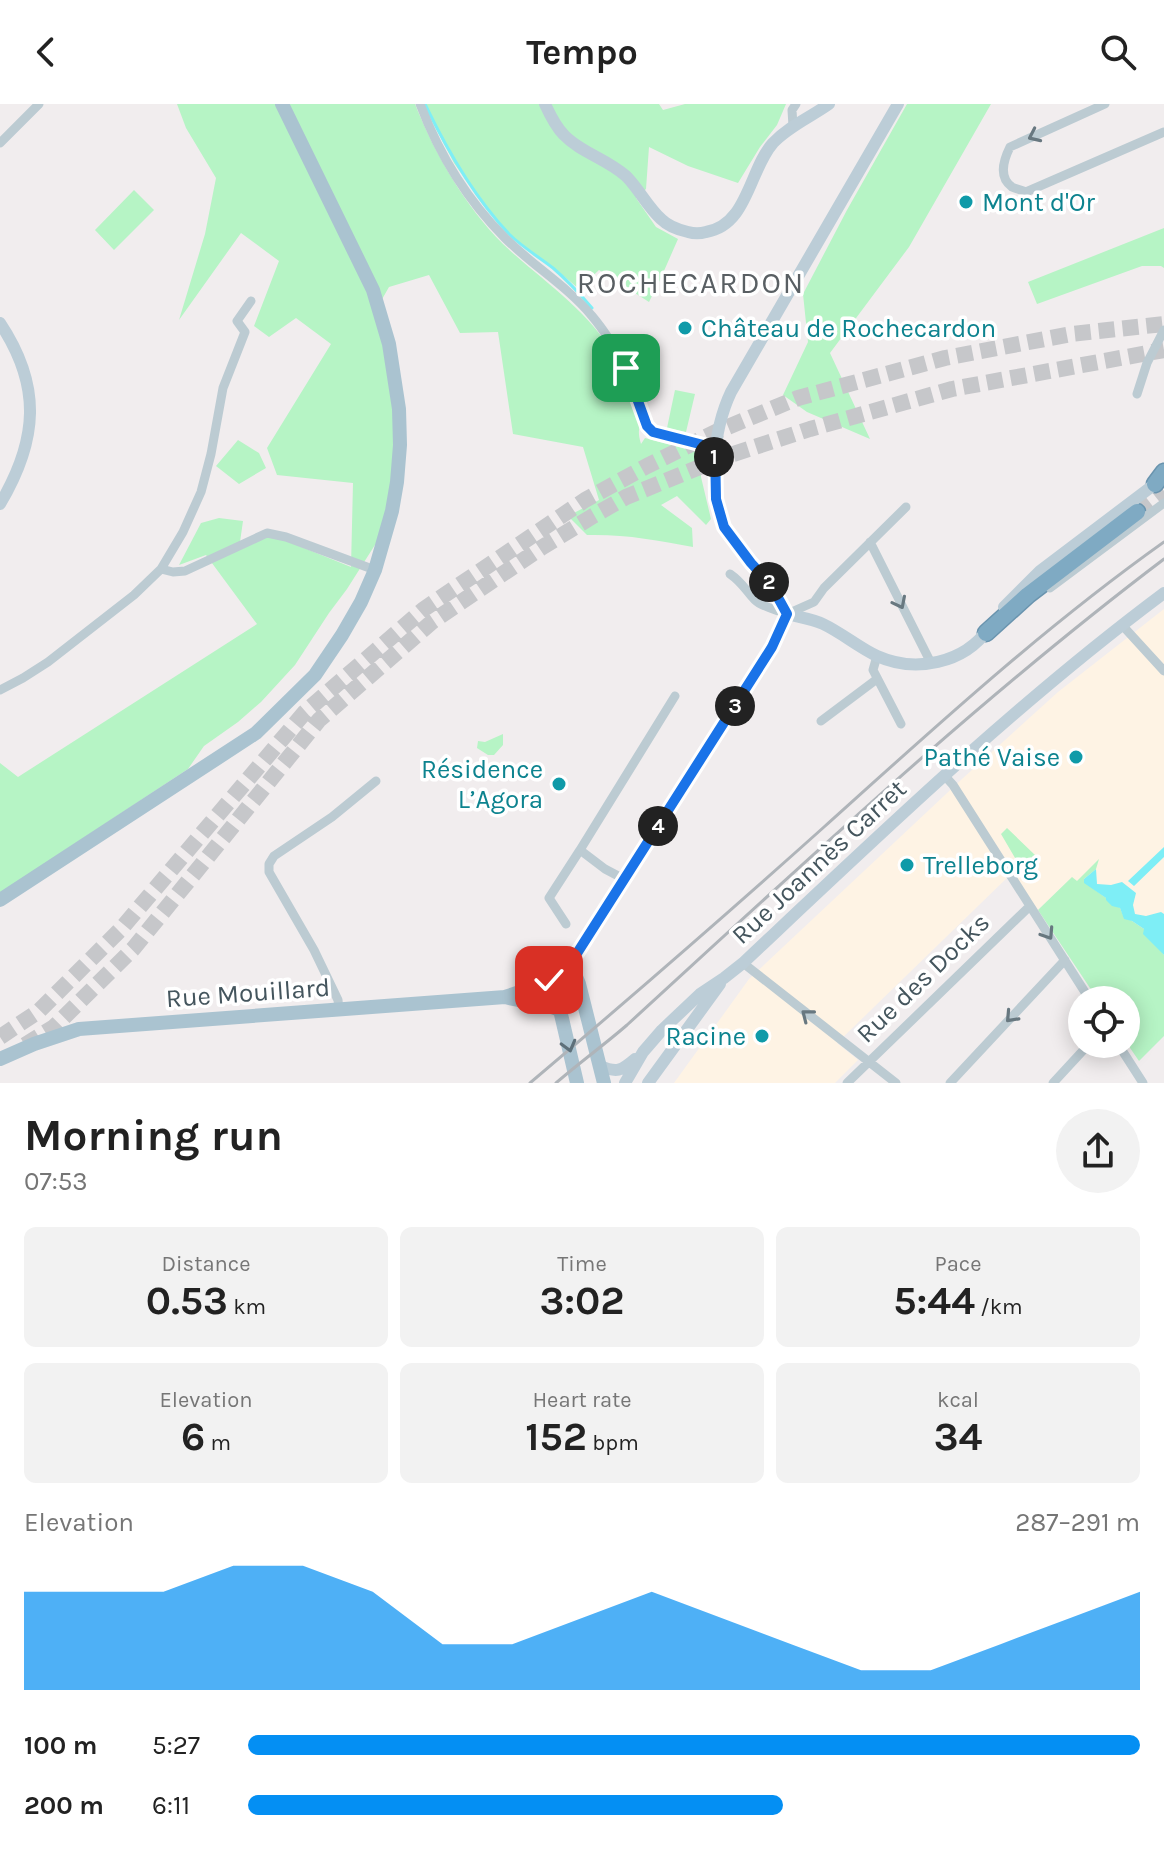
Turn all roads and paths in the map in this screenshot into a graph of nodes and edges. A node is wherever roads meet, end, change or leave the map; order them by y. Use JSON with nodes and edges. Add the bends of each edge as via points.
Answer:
{"nodes":[{"id":1,"x":39,"y":104,"type":"edge"},
{"id":2,"x":282,"y":104,"type":"edge"},
{"id":3,"x":420,"y":104,"type":"edge"},
{"id":4,"x":545,"y":104,"type":"edge"},
{"id":5,"x":796,"y":104,"type":"edge"},
{"id":6,"x":829,"y":104,"type":"edge"},
{"id":7,"x":898,"y":104,"type":"edge"},
{"id":8,"x":1105,"y":104,"type":"edge"},
{"id":9,"x":793,"y":126,"type":"junction"},
{"id":10,"x":1164,"y":132,"type":"edge"},
{"id":11,"x":0,"y":143,"type":"edge"},
{"id":12,"x":251,"y":301,"type":"dead end"},
{"id":13,"x":0,"y":323,"type":"edge"},
{"id":14,"x":1164,"y":330,"type":"edge"},
{"id":15,"x":1137,"y":394,"type":"dead end"},
{"id":16,"x":715,"y":448,"type":"junction"},
{"id":17,"x":1161,"y":480,"type":"edge"},
{"id":18,"x":1164,"y":503,"type":"edge"},
{"id":19,"x":0,"y":504,"type":"edge"},
{"id":20,"x":906,"y":507,"type":"dead end"},
{"id":21,"x":1137,"y":512,"type":"tunnel mouth"},
{"id":22,"x":870,"y":542,"type":"junction"},
{"id":23,"x":161,"y":569,"type":"junction"},
{"id":24,"x":375,"y":570,"type":"junction"},
{"id":25,"x":730,"y":574,"type":"dead end"},
{"id":26,"x":1164,"y":593,"type":"edge"},
{"id":27,"x":787,"y":614,"type":"junction"},
{"id":28,"x":1122,"y":625,"type":"junction"},
{"id":29,"x":986,"y":633,"type":"junction"},
{"id":30,"x":877,"y":656,"type":"junction"},
{"id":31,"x":931,"y":663,"type":"junction"},
{"id":32,"x":1164,"y":671,"type":"edge"},
{"id":33,"x":877,"y":679,"type":"junction"},
{"id":34,"x":0,"y":690,"type":"edge"},
{"id":35,"x":675,"y":696,"type":"dead end"},
{"id":36,"x":821,"y":721,"type":"dead end"},
{"id":37,"x":901,"y":724,"type":"dead end"},
{"id":38,"x":944,"y":775,"type":"junction"},
{"id":39,"x":376,"y":781,"type":"dead end"},
{"id":40,"x":580,"y":850,"type":"junction"},
{"id":41,"x":624,"y":879,"type":"junction"},
{"id":42,"x":0,"y":900,"type":"edge"},
{"id":43,"x":1030,"y":906,"type":"junction"},
{"id":44,"x":566,"y":924,"type":"dead end"},
{"id":45,"x":1065,"y":960,"type":"junction"},
{"id":46,"x":743,"y":963,"type":"junction"},
{"id":47,"x":567,"y":969,"type":"junction"},
{"id":48,"x":724,"y":978,"type":"junction"},
{"id":49,"x":1081,"y":986,"type":"edge"},
{"id":50,"x":505,"y":997,"type":"junction"},
{"id":51,"x":339,"y":1010,"type":"junction"},
{"id":52,"x":560,"y":1010,"type":"junction"},
{"id":53,"x":662,"y":1030,"type":"junction"},
{"id":54,"x":678,"y":1043,"type":"junction"},
{"id":55,"x":643,"y":1052,"type":"junction"},
{"id":56,"x":1076,"y":1058,"type":"edge"},
{"id":57,"x":1127,"y":1058,"type":"edge"},
{"id":58,"x":0,"y":1059,"type":"edge"},
{"id":59,"x":869,"y":1062,"type":"junction"},
{"id":60,"x":600,"y":1066,"type":"junction"},
{"id":61,"x":577,"y":1083,"type":"edge"},
{"id":62,"x":604,"y":1083,"type":"edge"},
{"id":63,"x":625,"y":1083,"type":"edge"},
{"id":64,"x":648,"y":1083,"type":"edge"},
{"id":65,"x":847,"y":1083,"type":"edge"},
{"id":66,"x":896,"y":1083,"type":"edge"},
{"id":67,"x":950,"y":1083,"type":"edge"},
{"id":68,"x":1053,"y":1083,"type":"edge"},
{"id":69,"x":1143,"y":1083,"type":"edge"}],
"edges":[{"from":1,"to":11,"type":"street"},
{"from":2,"to":24,"type":"main road","via":[[373,290],[389,344],[399,409],[398,470]]},
{"from":3,"to":16,"type":"street","via":[[450,167],[479,209],[593,317],[626,368],[647,426]]},
{"from":4,"to":9,"type":"street","via":[[565,136],[614,165],[662,221],[695,234],[727,224],[759,162]]},
{"from":5,"to":9,"type":"street"},
{"from":6,"to":9,"type":"street"},
{"from":7,"to":16,"type":"street","via":[[731,392]]},
{"from":8,"to":10,"type":"street","one_way":true,"via":[[1010,147],[1004,159],[1006,180],[1026,192]]},
{"from":12,"to":23,"type":"street","via":[[237,321],[245,332],[223,388],[201,492]]},
{"from":13,"to":19,"type":"street","via":[[22,364],[31,421],[18,470]]},
{"from":14,"to":15,"type":"street"},
{"from":16,"to":27,"type":"street","via":[[716,499],[724,527],[771,585]]},
{"from":17,"to":29,"type":"street","via":[[1040,571]]},
{"from":18,"to":29,"type":"street"},
{"from":20,"to":22,"type":"street"},
{"from":21,"to":29,"type":"highway"},
{"from":22,"to":27,"type":"street","via":[[814,602]]},
{"from":22,"to":31,"type":"street","one_way":true},
{"from":23,"to":24,"type":"street","via":[[185,571],[267,533]]},
{"from":23,"to":34,"type":"street","via":[[48,662]]},
{"from":24,"to":42,"type":"main road","via":[[315,675],[256,733]]},
{"from":25,"to":27,"type":"street","via":[[760,604]]},
{"from":26,"to":28,"type":"street","name":"Rue Joannès Carret"},
{"from":27,"to":30,"type":"street","via":[[822,623]]},
{"from":27,"to":41,"type":"street"},
{"from":28,"to":32,"type":"street"},
{"from":28,"to":38,"type":"street","name":"Rue Joannès Carret"},
{"from":29,"to":31,"type":"street","via":[[965,651]]},
{"from":30,"to":31,"type":"street","via":[[899,663]]},
{"from":30,"to":33,"type":"street"},
{"from":33,"to":36,"type":"street"},
{"from":33,"to":37,"type":"street"},
{"from":35,"to":40,"type":"street"},
{"from":38,"to":43,"type":"street"},
{"from":38,"to":46,"type":"street","name":"Rue Joannès Carret"},
{"from":39,"to":51,"type":"street","via":[[269,864]]},
{"from":40,"to":41,"type":"street"},
{"from":40,"to":44,"type":"street","via":[[549,898]]},
{"from":41,"to":47,"type":"street"},
{"from":43,"to":45,"type":"street","one_way":true},
{"from":43,"to":59,"type":"street","name":"Rue des Docks"},
{"from":45,"to":49,"type":"street"},
{"from":45,"to":67,"type":"street","one_way":true},
{"from":46,"to":48,"type":"street","name":"Rue Joannès Carret"},
{"from":59,"to":46,"type":"street","one_way":true},
{"from":47,"to":50,"type":"main road","name":"Rue Mouillard","via":[[544,984]]},
{"from":47,"to":52,"type":"street"},
{"from":47,"to":60,"type":"main road","via":[[578,979]]},
{"from":48,"to":53,"type":"street","name":"Rue Joannès Carret"},
{"from":48,"to":54,"type":"street","name":"Rue Joannès Carret"},
{"from":50,"to":51,"type":"main road","name":"Rue Mouillard"},
{"from":50,"to":52,"type":"main road","name":"Rue Mouillard"},
{"from":51,"to":58,"type":"main road","name":"Rue Mouillard","via":[[79,1029]]},
{"from":52,"to":61,"type":"main road","one_way":true},
{"from":53,"to":54,"type":"street"},
{"from":53,"to":55,"type":"street","name":"Rue Joannès Carret"},
{"from":54,"to":64,"type":"street","name":"Rue Joannès Carret"},
{"from":55,"to":60,"type":"street","via":[[622,1070]]},
{"from":55,"to":63,"type":"street","name":"Rue Joannès Carret"},
{"from":56,"to":68,"type":"street"},
{"from":57,"to":69,"type":"street"},
{"from":59,"to":65,"type":"street","name":"Rue des Docks"},
{"from":59,"to":66,"type":"street"},
{"from":60,"to":62,"type":"main road"}]}
